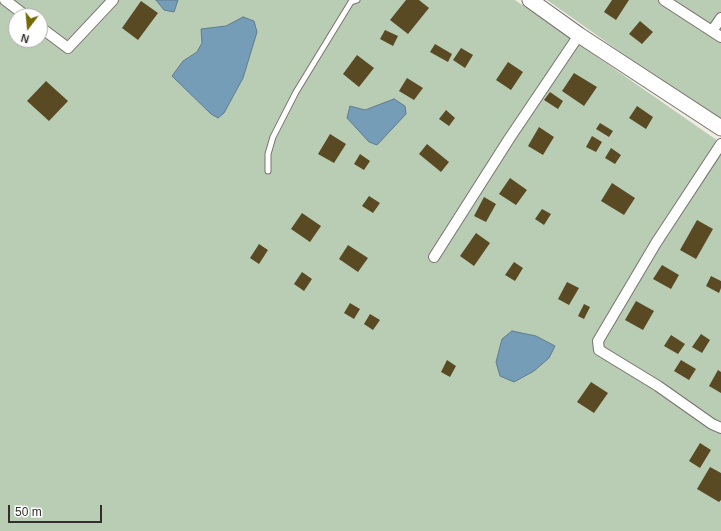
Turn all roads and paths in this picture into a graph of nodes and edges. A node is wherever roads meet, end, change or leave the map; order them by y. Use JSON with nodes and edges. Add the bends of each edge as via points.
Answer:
{"nodes":[{"id":1,"x":5,"y":0,"type":"edge"},
{"id":2,"x":113,"y":0,"type":"edge"},
{"id":3,"x":357,"y":0,"type":"edge"},
{"id":4,"x":530,"y":0,"type":"edge"},
{"id":5,"x":664,"y":0,"type":"edge"},
{"id":6,"x":16,"y":8,"type":"edge"},
{"id":7,"x":721,"y":18,"type":"edge"},
{"id":8,"x":712,"y":31,"type":"junction"},
{"id":9,"x":48,"y":32,"type":"edge"},
{"id":10,"x":579,"y":35,"type":"junction"},
{"id":11,"x":721,"y":37,"type":"edge"},
{"id":12,"x":721,"y":128,"type":"edge"},
{"id":13,"x":721,"y":144,"type":"edge"},
{"id":14,"x":268,"y":171,"type":"dead end"},
{"id":15,"x":434,"y":257,"type":"dead end"},
{"id":16,"x":721,"y":428,"type":"edge"}],
"edges":[{"from":1,"to":6,"type":"street"},
{"from":2,"to":9,"type":"street","via":[[68,48]]},
{"from":3,"to":14,"type":"lane","via":[[351,2],[296,92],[273,137],[268,154]]},
{"from":4,"to":10,"type":"street"},
{"from":5,"to":8,"type":"street"},
{"from":7,"to":8,"type":"street"},
{"from":8,"to":11,"type":"street"},
{"from":10,"to":12,"type":"street"},
{"from":10,"to":15,"type":"street","via":[[508,139]]},
{"from":13,"to":16,"type":"street","via":[[660,236],[598,341],[599,350]]}]}
